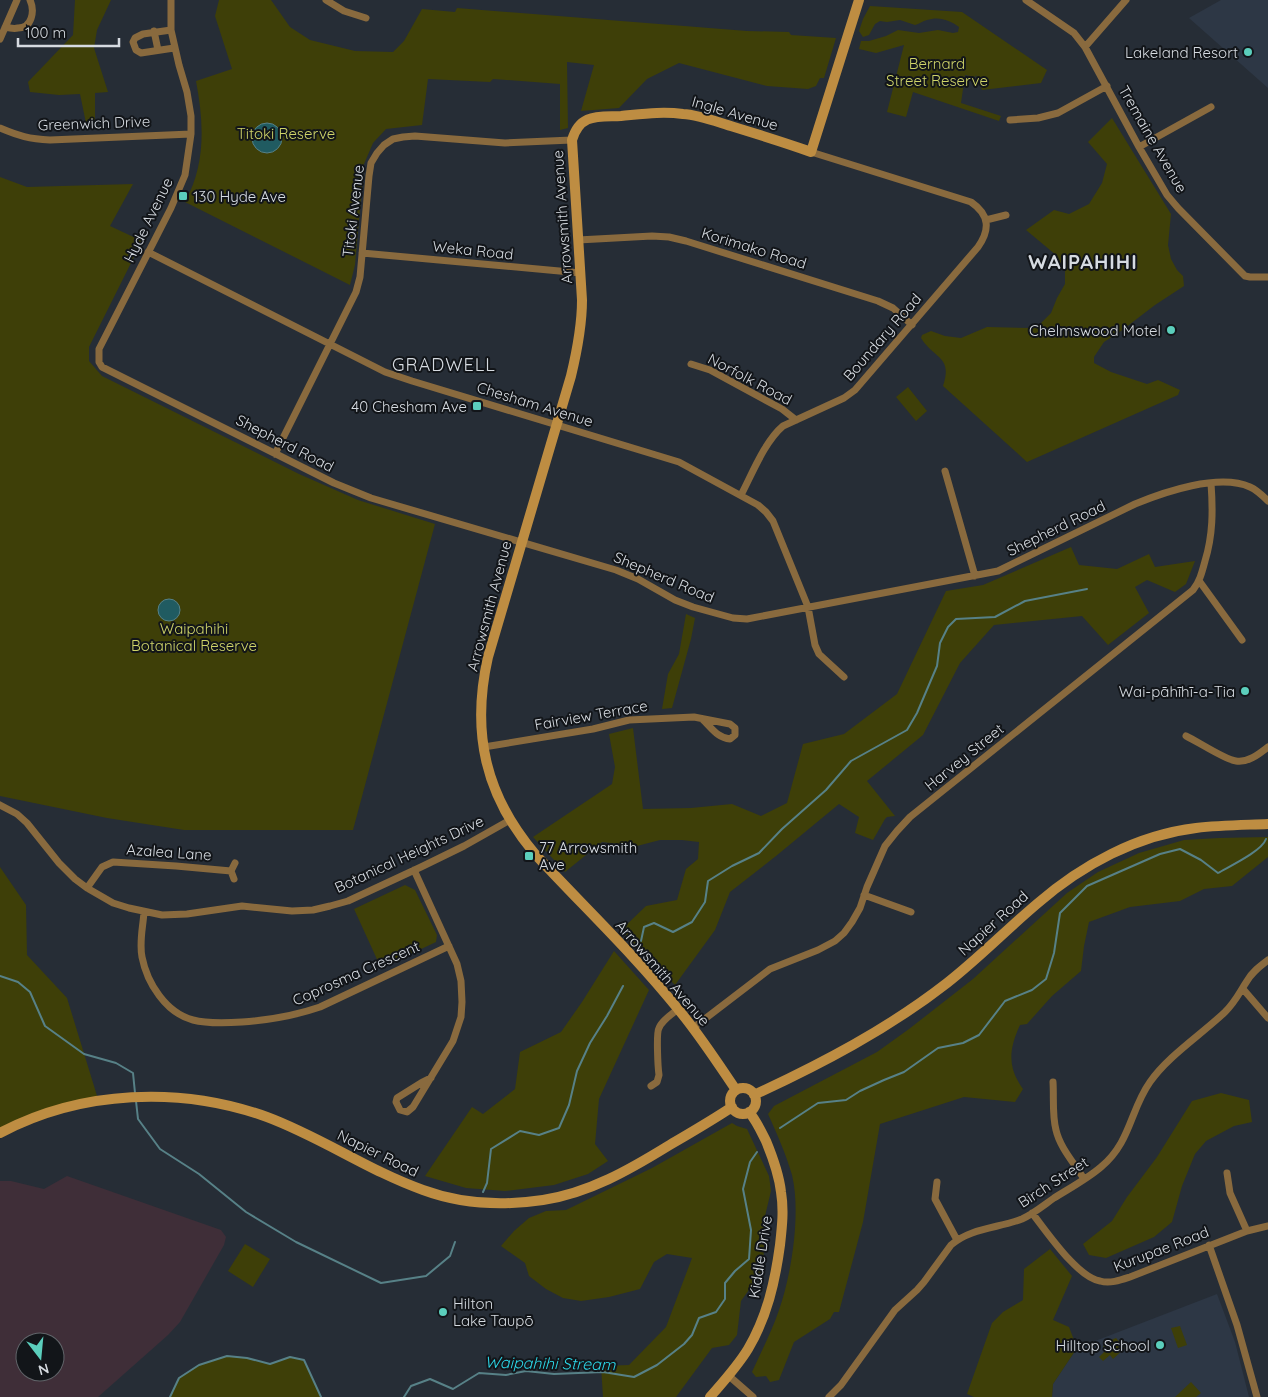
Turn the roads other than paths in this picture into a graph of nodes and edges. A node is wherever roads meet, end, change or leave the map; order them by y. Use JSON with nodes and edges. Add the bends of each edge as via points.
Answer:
{"nodes":[{"id":1,"x":17,"y":0,"type":"edge"},
{"id":2,"x":30,"y":0,"type":"edge"},
{"id":3,"x":171,"y":0,"type":"edge"},
{"id":4,"x":326,"y":0,"type":"edge"},
{"id":5,"x":859,"y":0,"type":"edge"},
{"id":6,"x":1026,"y":0,"type":"edge"},
{"id":7,"x":1126,"y":0,"type":"edge"},
{"id":8,"x":366,"y":18,"type":"dead end"},
{"id":9,"x":5,"y":27,"type":"junction"},
{"id":10,"x":171,"y":30,"type":"junction"},
{"id":11,"x":154,"y":31,"type":"junction"},
{"id":12,"x":0,"y":39,"type":"edge"},
{"id":13,"x":1085,"y":47,"type":"junction"},
{"id":14,"x":174,"y":48,"type":"junction"},
{"id":15,"x":158,"y":50,"type":"junction"},
{"id":16,"x":1107,"y":86,"type":"junction"},
{"id":17,"x":1211,"y":107,"type":"dead end"},
{"id":18,"x":1010,"y":120,"type":"dead end"},
{"id":19,"x":0,"y":128,"type":"edge"},
{"id":20,"x":191,"y":134,"type":"junction"},
{"id":21,"x":572,"y":140,"type":"junction"},
{"id":22,"x":1139,"y":147,"type":"junction"},
{"id":23,"x":811,"y":152,"type":"junction"},
{"id":24,"x":1006,"y":215,"type":"dead end"},
{"id":25,"x":986,"y":220,"type":"junction"},
{"id":26,"x":578,"y":240,"type":"junction"},
{"id":27,"x":148,"y":252,"type":"junction"},
{"id":28,"x":362,"y":253,"type":"junction"},
{"id":29,"x":581,"y":274,"type":"junction"},
{"id":30,"x":1268,"y":278,"type":"edge"},
{"id":31,"x":912,"y":326,"type":"junction"},
{"id":32,"x":330,"y":344,"type":"junction"},
{"id":33,"x":98,"y":356,"type":"joint"},
{"id":34,"x":691,"y":364,"type":"dead end"},
{"id":35,"x":796,"y":420,"type":"junction"},
{"id":36,"x":557,"y":425,"type":"junction"},
{"id":37,"x":275,"y":454,"type":"junction"},
{"id":38,"x":945,"y":471,"type":"dead end"},
{"id":39,"x":1211,"y":483,"type":"junction"},
{"id":40,"x":741,"y":496,"type":"junction"},
{"id":41,"x":1268,"y":501,"type":"edge"},
{"id":42,"x":522,"y":542,"type":"junction"},
{"id":43,"x":975,"y":576,"type":"junction"},
{"id":44,"x":1200,"y":582,"type":"junction"},
{"id":45,"x":808,"y":607,"type":"junction"},
{"id":46,"x":1242,"y":640,"type":"dead end"},
{"id":47,"x":844,"y":677,"type":"dead end"},
{"id":48,"x":702,"y":719,"type":"dead end"},
{"id":49,"x":1186,"y":736,"type":"dead end"},
{"id":50,"x":1268,"y":747,"type":"edge"},
{"id":51,"x":484,"y":748,"type":"junction"},
{"id":52,"x":0,"y":805,"type":"edge"},
{"id":53,"x":510,"y":820,"type":"junction"},
{"id":54,"x":1268,"y":824,"type":"edge"},
{"id":55,"x":235,"y":862,"type":"dead end"},
{"id":56,"x":414,"y":870,"type":"junction"},
{"id":57,"x":231,"y":871,"type":"junction"},
{"id":58,"x":234,"y":879,"type":"dead end"},
{"id":59,"x":87,"y":888,"type":"junction"},
{"id":60,"x":864,"y":895,"type":"junction"},
{"id":61,"x":144,"y":912,"type":"junction"},
{"id":62,"x":911,"y":912,"type":"dead end"},
{"id":63,"x":449,"y":946,"type":"junction"},
{"id":64,"x":1268,"y":960,"type":"edge"},
{"id":65,"x":1242,"y":989,"type":"junction"},
{"id":66,"x":678,"y":1009,"type":"junction"},
{"id":67,"x":1268,"y":1018,"type":"edge"},
{"id":68,"x":693,"y":1028,"type":"junction"},
{"id":69,"x":431,"y":1078,"type":"junction"},
{"id":70,"x":1053,"y":1082,"type":"dead end"},
{"id":71,"x":651,"y":1086,"type":"dead end"},
{"id":72,"x":736,"y":1090,"type":"junction"},
{"id":73,"x":754,"y":1095,"type":"junction"},
{"id":74,"x":732,"y":1107,"type":"junction"},
{"id":75,"x":749,"y":1112,"type":"junction"},
{"id":76,"x":0,"y":1133,"type":"edge"},
{"id":77,"x":1227,"y":1173,"type":"dead end"},
{"id":78,"x":1084,"y":1179,"type":"junction"},
{"id":79,"x":937,"y":1182,"type":"dead end"},
{"id":80,"x":1032,"y":1213,"type":"junction"},
{"id":81,"x":1268,"y":1226,"type":"edge"},
{"id":82,"x":1247,"y":1231,"type":"junction"},
{"id":83,"x":957,"y":1240,"type":"junction"},
{"id":84,"x":1209,"y":1246,"type":"junction"},
{"id":85,"x":729,"y":1376,"type":"junction"},
{"id":86,"x":710,"y":1397,"type":"edge"},
{"id":87,"x":753,"y":1397,"type":"edge"},
{"id":88,"x":829,"y":1397,"type":"edge"},
{"id":89,"x":1256,"y":1397,"type":"edge"}],
"edges":[{"from":1,"to":9,"type":"street"},
{"from":2,"to":9,"type":"street","via":[[33,15],[28,23],[20,29]]},
{"from":3,"to":10,"type":"street","name":"Hyde Avenue"},
{"from":4,"to":8,"type":"street","via":[[344,11]]},
{"from":5,"to":23,"type":"street"},
{"from":6,"to":13,"type":"street","name":"Tremaine Avenue","via":[[1074,33]]},
{"from":7,"to":13,"type":"street"},
{"from":9,"to":12,"type":"street"},
{"from":10,"to":11,"type":"street"},
{"from":10,"to":14,"type":"street","name":"Hyde Avenue"},
{"from":11,"to":15,"type":"street"},
{"from":11,"to":15,"type":"street","via":[[142,34],[133,42],[141,53]]},
{"from":13,"to":16,"type":"street","name":"Tremaine Avenue"},
{"from":14,"to":15,"type":"street"},
{"from":14,"to":20,"type":"street","name":"Hyde Avenue","via":[[187,92]]},
{"from":16,"to":18,"type":"street","via":[[1058,113]]},
{"from":16,"to":22,"type":"street","name":"Tremaine Avenue"},
{"from":17,"to":22,"type":"street"},
{"from":19,"to":20,"type":"street","name":"Greenwich Drive","via":[[19,136],[50,140]]},
{"from":20,"to":27,"type":"street","name":"Hyde Avenue","via":[[185,175]]},
{"from":21,"to":23,"type":"street","name":"Ingle Avenue","via":[[579,124],[587,119],[670,113],[704,118]]},
{"from":21,"to":26,"type":"street","name":"Arrowsmith Avenue"},
{"from":21,"to":28,"type":"street","name":"Titoki Avenue","via":[[505,143],[415,136],[393,139],[384,145],[371,163]]},
{"from":22,"to":30,"type":"street","name":"Tremaine Avenue","via":[[1167,195],[1224,255],[1245,276]]},
{"from":23,"to":25,"type":"street","via":[[971,202],[981,210]]},
{"from":24,"to":25,"type":"street"},
{"from":25,"to":31,"type":"street","name":"Boundary Road","via":[[987,230],[978,247]]},
{"from":26,"to":29,"type":"street","name":"Arrowsmith Avenue"},
{"from":26,"to":31,"type":"street","name":"Korimako Road","via":[[652,236],[686,241],[878,300],[893,308]]},
{"from":27,"to":32,"type":"street","name":"Chesham Avenue"},
{"from":27,"to":33,"type":"street","name":"Hyde Avenue","via":[[103,339]]},
{"from":28,"to":29,"type":"street","name":"Weka Road"},
{"from":28,"to":32,"type":"street","name":"Titoki Avenue","via":[[356,292]]},
{"from":29,"to":36,"type":"street","name":"Arrowsmith Avenue","via":[[580,333]]},
{"from":31,"to":35,"type":"street","name":"Boundary Road","via":[[850,394]]},
{"from":32,"to":36,"type":"street","name":"Chesham Avenue","via":[[385,372]]},
{"from":32,"to":37,"type":"street","name":"Titoki Avenue"},
{"from":33,"to":37,"type":"street","name":"Shepherd Road","via":[[102,367]]},
{"from":34,"to":35,"type":"street","name":"Norfolk Road","via":[[710,370]]},
{"from":35,"to":40,"type":"street","name":"Boundary Road","via":[[783,426],[770,440]]},
{"from":36,"to":40,"type":"street","name":"Chesham Avenue","via":[[678,462]]},
{"from":36,"to":42,"type":"street","name":"Arrowsmith Avenue"},
{"from":37,"to":42,"type":"street","name":"Shepherd Road","via":[[357,493]]},
{"from":38,"to":43,"type":"street"},
{"from":39,"to":41,"type":"street","name":"Shepherd Road","via":[[1243,484]]},
{"from":39,"to":43,"type":"street","name":"Shepherd Road","via":[[1157,495],[1008,567]]},
{"from":39,"to":44,"type":"street","via":[[1212,533]]},
{"from":40,"to":45,"type":"street","name":"Chesham Avenue","via":[[758,505],[773,521]]},
{"from":42,"to":45,"type":"street","name":"Shepherd Road","via":[[616,570],[675,600],[721,616],[747,619]]},
{"from":42,"to":51,"type":"street","name":"Arrowsmith Avenue","via":[[484,674]]},
{"from":43,"to":45,"type":"street","name":"Shepherd Road"},
{"from":44,"to":46,"type":"street"},
{"from":44,"to":60,"type":"street","name":"Harvey Street","via":[[910,817],[886,846]]},
{"from":45,"to":47,"type":"street","name":"Chesham Avenue","via":[[818,654]]},
{"from":48,"to":51,"type":"street","name":"Fairview Terrace","via":[[629,720],[593,730]]},
{"from":49,"to":50,"type":"street","via":[[1236,762],[1251,758]]},
{"from":51,"to":53,"type":"street","name":"Arrowsmith Avenue","via":[[493,786]]},
{"from":52,"to":59,"type":"street","name":"Botanical Heights Drive","via":[[27,823],[60,863]]},
{"from":53,"to":56,"type":"street","name":"Botanical Heights Drive"},
{"from":53,"to":66,"type":"street","name":"Arrowsmith Avenue","via":[[535,854]]},
{"from":54,"to":73,"type":"street","name":"Napier Road","via":[[1185,830],[1108,855],[1065,881],[947,983],[899,1018],[786,1081]]},
{"from":55,"to":57,"type":"street","name":"Azalea Lane"},
{"from":56,"to":61,"type":"street","name":"Botanical Heights Drive","via":[[348,901],[313,910],[242,906],[187,914]]},
{"from":56,"to":63,"type":"street"},
{"from":57,"to":58,"type":"street","name":"Azalea Lane"},
{"from":57,"to":59,"type":"street","name":"Azalea Lane","via":[[113,862],[102,867]]},
{"from":59,"to":61,"type":"street","name":"Botanical Heights Drive","via":[[113,903]]},
{"from":60,"to":62,"type":"street"},
{"from":60,"to":68,"type":"street","name":"Harvey Street","via":[[852,922],[835,941],[770,970]]},
{"from":61,"to":63,"type":"street","name":"Coprosma Crescent","via":[[141,946],[150,979],[173,1010],[192,1020],[211,1023],[270,1020],[309,1011]]},
{"from":63,"to":69,"type":"street","via":[[461,981],[461,1017],[453,1041]]},
{"from":64,"to":65,"type":"street","name":"Birch Street","via":[[1254,971]]},
{"from":65,"to":67,"type":"street"},
{"from":65,"to":78,"type":"street","name":"Birch Street","via":[[1237,1000],[1225,1012],[1152,1079],[1118,1148],[1101,1167]]},
{"from":66,"to":68,"type":"street","name":"Arrowsmith Avenue"},
{"from":66,"to":71,"type":"street","via":[[659,1028],[659,1075]]},
{"from":68,"to":72,"type":"street","name":"Arrowsmith Avenue"},
{"from":69,"to":69,"type":"street","via":[[413,1106],[407,1112],[400,1110],[397,1098]]},
{"from":70,"to":78,"type":"street","via":[[1056,1131]]},
{"from":72,"to":73,"type":"street","via":[[748,1089]]},
{"from":72,"to":74,"type":"street","via":[[731,1096]]},
{"from":73,"to":75,"type":"street","via":[[755,1104]]},
{"from":74,"to":75,"type":"street","via":[[739,1113]]},
{"from":74,"to":76,"type":"street","name":"Napier Road","via":[[600,1184],[546,1200],[510,1203],[467,1201],[433,1194],[405,1184],[267,1117],[182,1097],[96,1101],[55,1111]]},
{"from":75,"to":85,"type":"street","name":"Kiddle Drive","via":[[774,1158],[783,1213],[776,1272],[766,1313],[748,1349]]},
{"from":77,"to":82,"type":"street","via":[[1230,1193]]},
{"from":78,"to":80,"type":"street","name":"Birch Street"},
{"from":79,"to":83,"type":"street","via":[[936,1198]]},
{"from":80,"to":83,"type":"street","name":"Birch Street"},
{"from":80,"to":84,"type":"street","name":"Kurupae Road","via":[[1078,1269],[1099,1281],[1121,1280]]},
{"from":81,"to":82,"type":"street","name":"Kurupae Road"},
{"from":82,"to":84,"type":"street","name":"Kurupae Road"},
{"from":83,"to":88,"type":"street","name":"Birch Street","via":[[917,1290],[895,1310],[842,1385]]},
{"from":84,"to":89,"type":"street","via":[[1240,1333]]},
{"from":85,"to":86,"type":"street","name":"Kiddle Drive"},
{"from":85,"to":87,"type":"street"}]}
